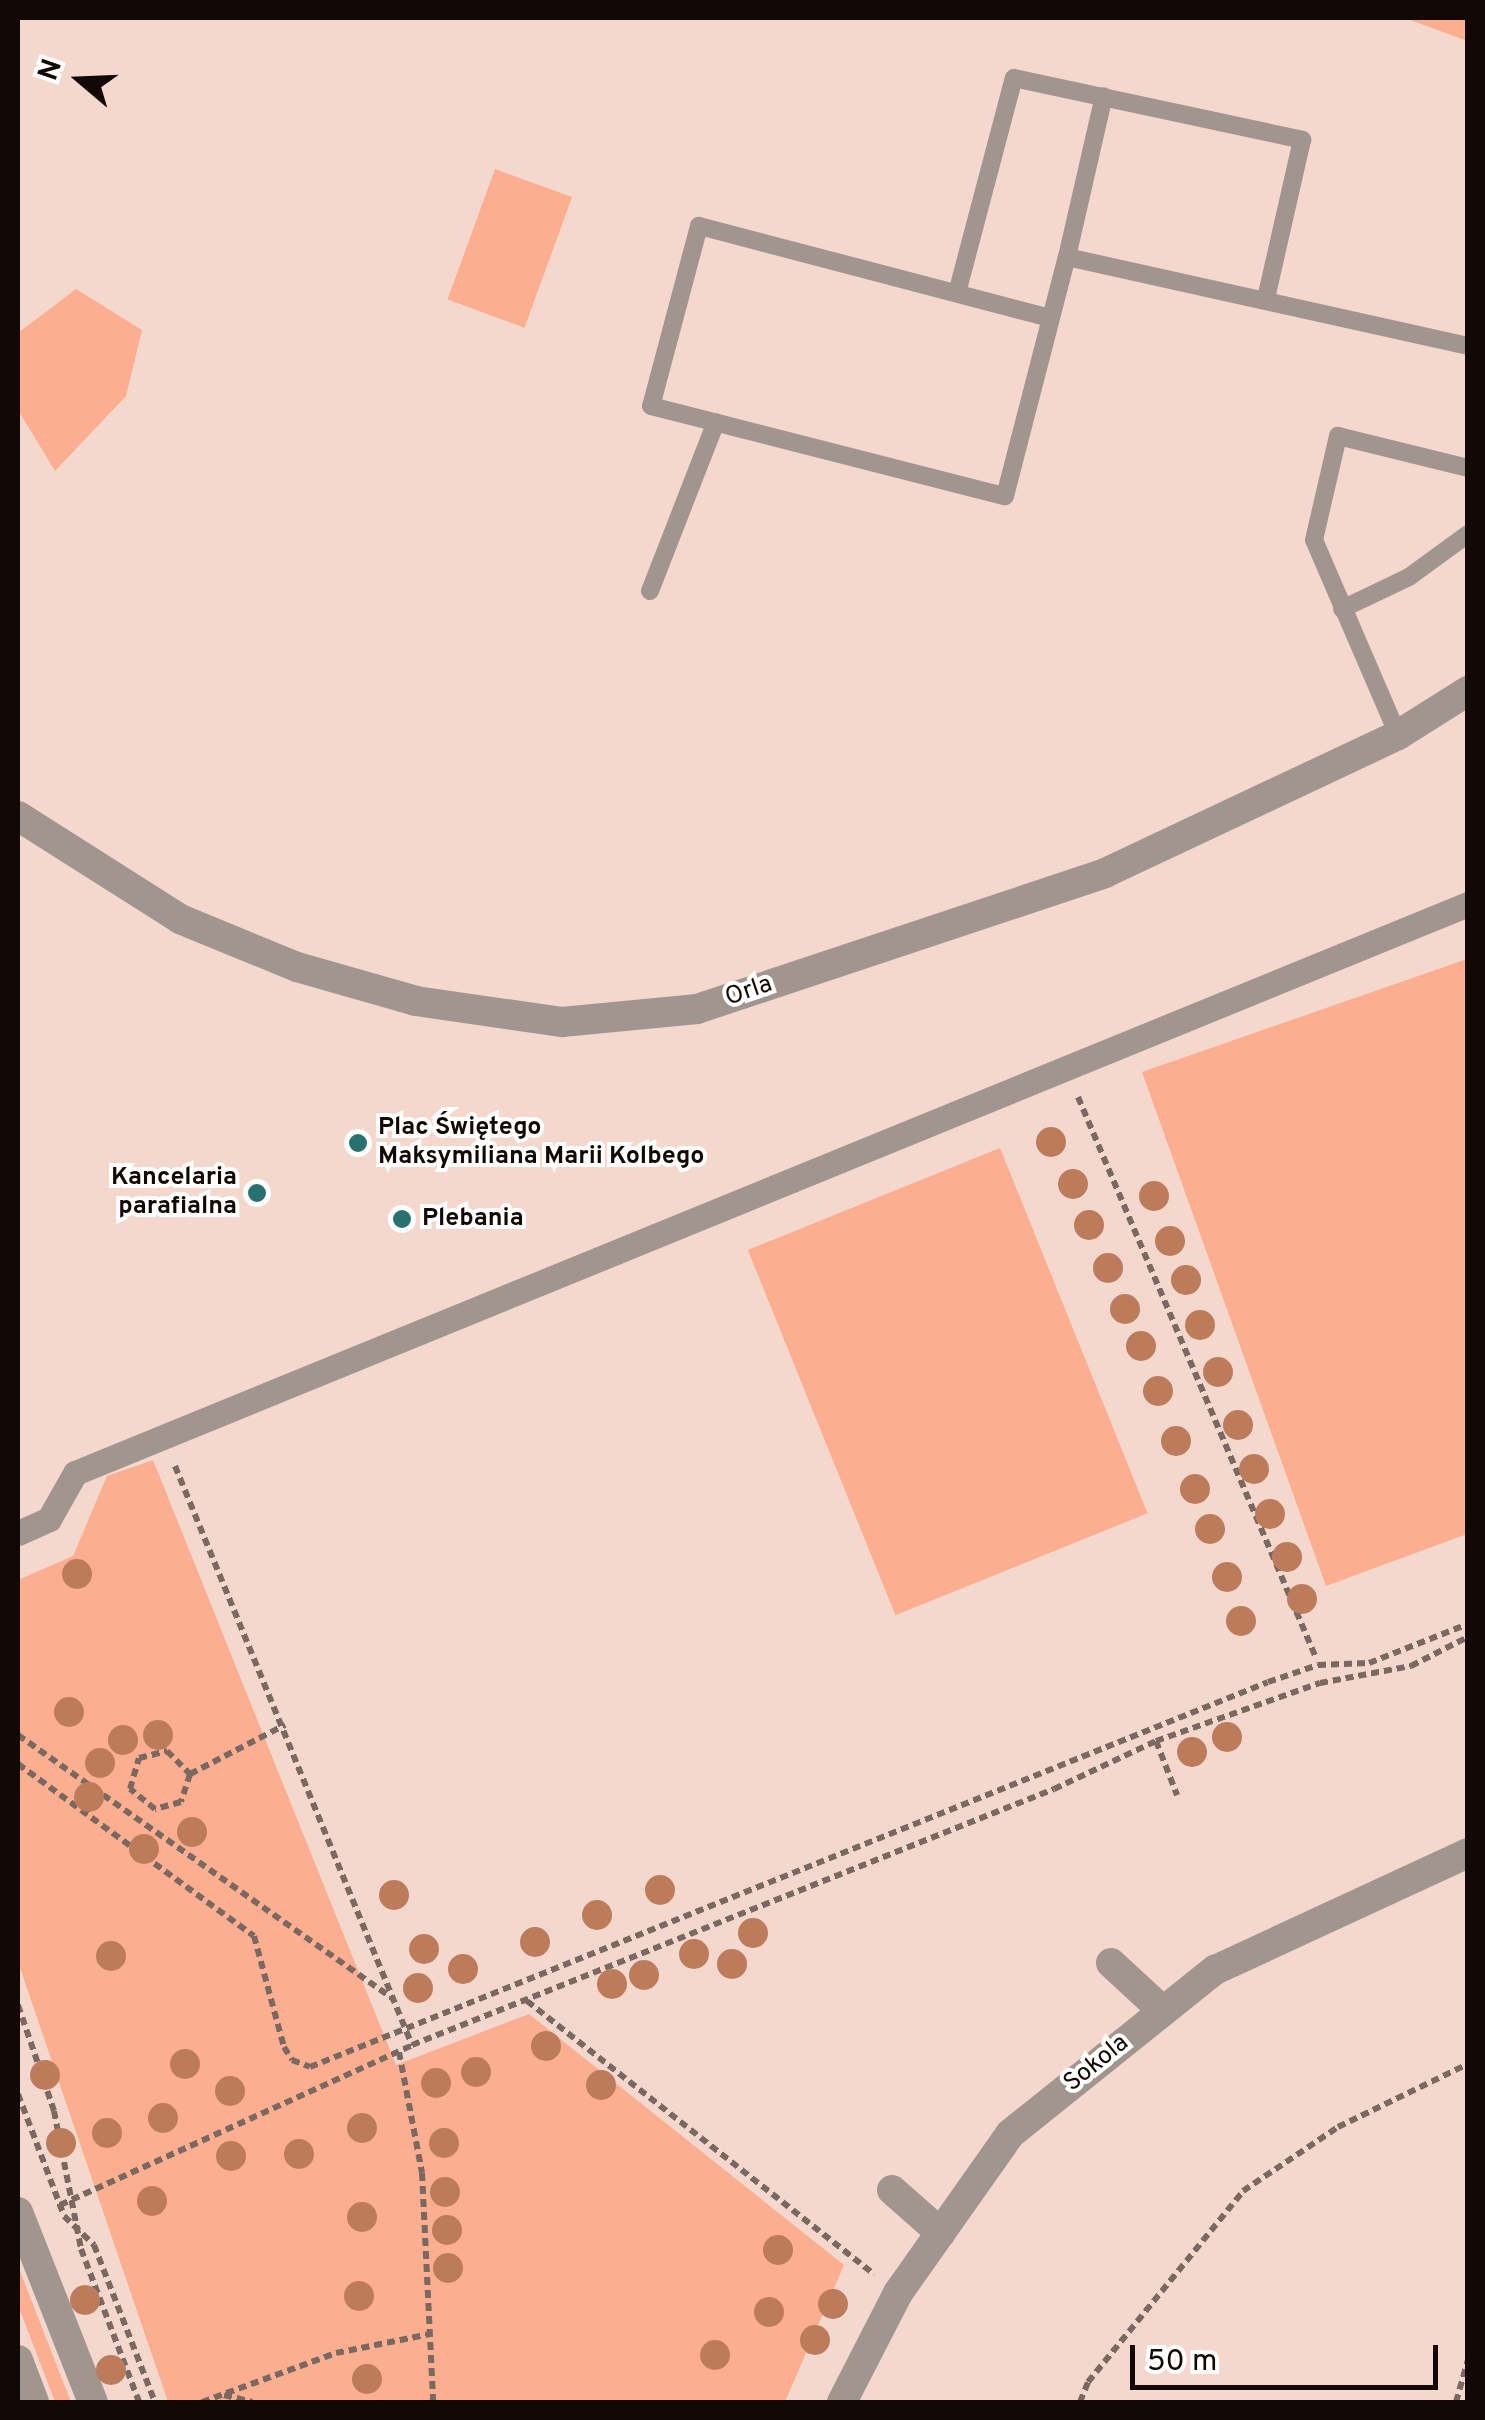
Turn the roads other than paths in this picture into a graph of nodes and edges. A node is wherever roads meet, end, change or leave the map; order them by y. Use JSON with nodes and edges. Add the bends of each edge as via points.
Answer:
{"nodes":[{"id":1,"x":1104,"y":96,"type":"junction"},
{"id":2,"x":1068,"y":257,"type":"junction"},
{"id":3,"x":957,"y":293,"type":"junction"},
{"id":4,"x":1266,"y":299,"type":"junction"},
{"id":5,"x":1050,"y":318,"type":"junction"},
{"id":6,"x":1468,"y":346,"type":"edge"},
{"id":7,"x":716,"y":422,"type":"junction"},
{"id":8,"x":1468,"y":468,"type":"edge"},
{"id":9,"x":1468,"y":534,"type":"edge"},
{"id":10,"x":650,"y":592,"type":"dead end"},
{"id":11,"x":1342,"y":609,"type":"junction"},
{"id":12,"x":1468,"y":691,"type":"edge"},
{"id":13,"x":1398,"y":734,"type":"junction"},
{"id":14,"x":18,"y":816,"type":"edge"},
{"id":15,"x":1468,"y":904,"type":"edge"},
{"id":16,"x":18,"y":1532,"type":"edge"},
{"id":17,"x":1468,"y":1854,"type":"edge"},
{"id":18,"x":1111,"y":1964,"type":"dead end"},
{"id":19,"x":1163,"y":2011,"type":"junction"},
{"id":20,"x":892,"y":2190,"type":"dead end"},
{"id":21,"x":18,"y":2212,"type":"edge"},
{"id":22,"x":941,"y":2232,"type":"junction"},
{"id":23,"x":18,"y":2360,"type":"edge"},
{"id":24,"x":34,"y":2402,"type":"edge"},
{"id":25,"x":93,"y":2402,"type":"edge"},
{"id":26,"x":842,"y":2402,"type":"edge"}],
"edges":[{"from":1,"to":2,"type":"lane"},
{"from":1,"to":3,"type":"lane","via":[[1014,78]]},
{"from":1,"to":4,"type":"lane","via":[[1302,140]]},
{"from":2,"to":4,"type":"lane"},
{"from":2,"to":5,"type":"lane"},
{"from":3,"to":5,"type":"lane"},
{"from":3,"to":7,"type":"lane","via":[[699,226],[651,406]]},
{"from":4,"to":6,"type":"lane"},
{"from":5,"to":7,"type":"lane","via":[[1006,496]]},
{"from":7,"to":10,"type":"lane"},
{"from":8,"to":11,"type":"lane","via":[[1338,436],[1314,540]]},
{"from":9,"to":11,"type":"lane","via":[[1409,577]]},
{"from":11,"to":13,"type":"lane"},
{"from":12,"to":13,"type":"street","name":"Orla"},
{"from":13,"to":14,"type":"street","name":"Orla","via":[[1105,872],[698,1009],[562,1022],[416,1001],[297,967],[180,920]]},
{"from":15,"to":16,"type":"street","via":[[75,1473],[49,1519]]},
{"from":17,"to":19,"type":"street","name":"Sokola","via":[[1215,1970]]},
{"from":18,"to":19,"type":"street"},
{"from":19,"to":22,"type":"street","name":"Sokola","via":[[1010,2134]]},
{"from":20,"to":22,"type":"street"},
{"from":21,"to":25,"type":"street"},
{"from":22,"to":26,"type":"street","name":"Sokola","via":[[898,2293]]},
{"from":23,"to":24,"type":"street"}]}
